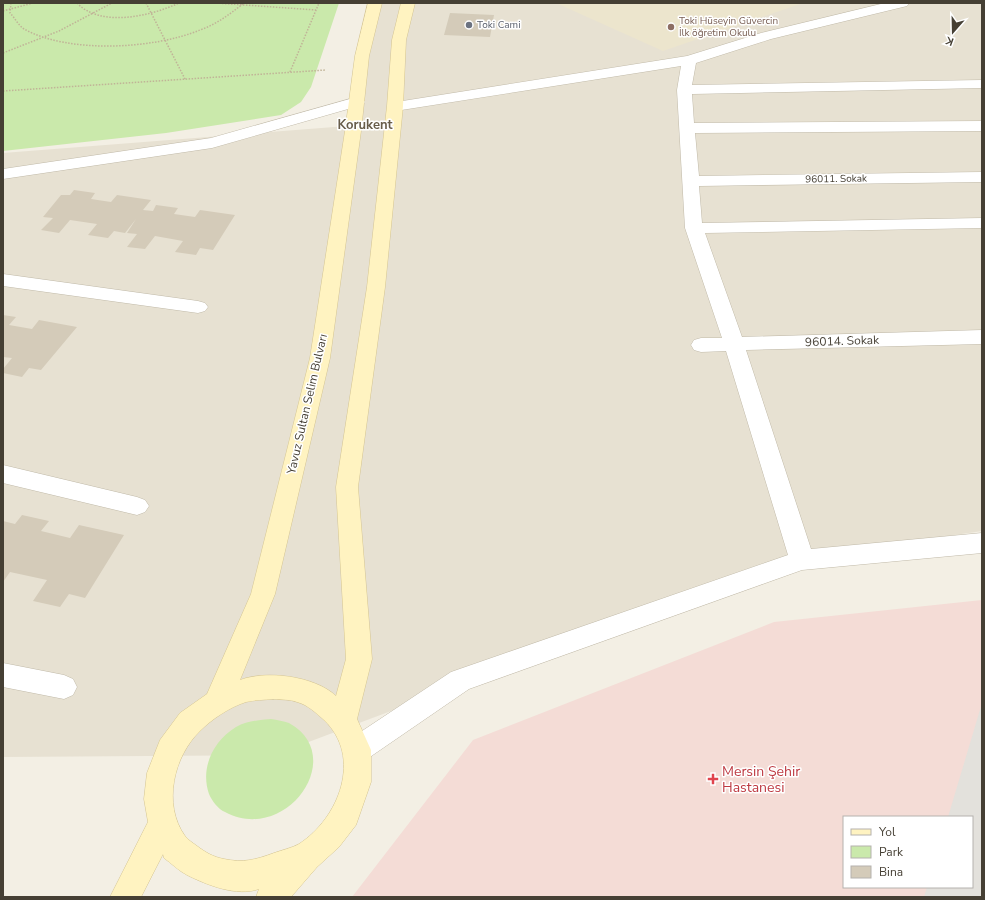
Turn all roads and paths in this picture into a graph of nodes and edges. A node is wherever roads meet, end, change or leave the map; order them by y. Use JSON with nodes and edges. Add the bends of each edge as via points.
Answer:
{"nodes":[{"id":1,"x":11,"y":3,"type":"edge"},
{"id":2,"x":33,"y":3,"type":"edge"},
{"id":3,"x":77,"y":3,"type":"edge"},
{"id":4,"x":112,"y":3,"type":"edge"},
{"id":5,"x":116,"y":3,"type":"edge"},
{"id":6,"x":138,"y":3,"type":"edge"},
{"id":7,"x":146,"y":3,"type":"edge"},
{"id":8,"x":179,"y":3,"type":"edge"},
{"id":9,"x":216,"y":3,"type":"edge"},
{"id":10,"x":319,"y":3,"type":"edge"},
{"id":11,"x":375,"y":3,"type":"edge"},
{"id":12,"x":408,"y":3,"type":"edge"},
{"id":13,"x":902,"y":3,"type":"edge"},
{"id":14,"x":243,"y":4,"type":"edge"},
{"id":15,"x":11,"y":9,"type":"junction"},
{"id":16,"x":316,"y":10,"type":"junction"},
{"id":17,"x":3,"y":12,"type":"edge"},
{"id":18,"x":152,"y":13,"type":"junction"},
{"id":19,"x":95,"y":14,"type":"junction"},
{"id":20,"x":44,"y":38,"type":"junction"},
{"id":21,"x":166,"y":40,"type":"junction"},
{"id":22,"x":3,"y":53,"type":"edge"},
{"id":23,"x":689,"y":60,"type":"junction"},
{"id":24,"x":326,"y":70,"type":"dead end"},
{"id":25,"x":290,"y":72,"type":"junction"},
{"id":26,"x":185,"y":79,"type":"junction"},
{"id":27,"x":982,"y":84,"type":"edge"},
{"id":28,"x":684,"y":90,"type":"junction"},
{"id":29,"x":3,"y":91,"type":"edge"},
{"id":30,"x":357,"y":102,"type":"junction"},
{"id":31,"x":395,"y":106,"type":"junction"},
{"id":32,"x":982,"y":126,"type":"edge"},
{"id":33,"x":687,"y":128,"type":"junction"},
{"id":34,"x":3,"y":174,"type":"edge"},
{"id":35,"x":982,"y":177,"type":"edge"},
{"id":36,"x":691,"y":181,"type":"junction"},
{"id":37,"x":982,"y":223,"type":"edge"},
{"id":38,"x":694,"y":228,"type":"junction"},
{"id":39,"x":3,"y":280,"type":"edge"},
{"id":40,"x":198,"y":307,"type":"dead end"},
{"id":41,"x":982,"y":337,"type":"edge"},
{"id":42,"x":734,"y":344,"type":"junction"},
{"id":43,"x":701,"y":345,"type":"dead end"},
{"id":44,"x":3,"y":474,"type":"edge"},
{"id":45,"x":136,"y":506,"type":"dead end"},
{"id":46,"x":982,"y":543,"type":"edge"},
{"id":47,"x":802,"y":560,"type":"junction"},
{"id":48,"x":3,"y":675,"type":"edge"},
{"id":49,"x":64,"y":687,"type":"dead end"},
{"id":50,"x":217,"y":702,"type":"junction"},
{"id":51,"x":343,"y":720,"type":"junction"},
{"id":52,"x":357,"y":750,"type":"junction"},
{"id":53,"x":163,"y":823,"type":"junction"},
{"id":54,"x":308,"y":856,"type":"junction"},
{"id":55,"x":125,"y":897,"type":"edge"},
{"id":56,"x":271,"y":897,"type":"edge"}],
"edges":[{"from":1,"to":15,"type":"path"},
{"from":2,"to":15,"type":"path"},
{"from":3,"to":19,"type":"path","via":[[79,7]]},
{"from":4,"to":19,"type":"path"},
{"from":5,"to":6,"type":"path"},
{"from":7,"to":18,"type":"path"},
{"from":8,"to":18,"type":"path"},
{"from":9,"to":14,"type":"path"},
{"from":10,"to":16,"type":"path"},
{"from":11,"to":30,"type":"street","name":"Yavuz Sultan Selim Bulvarı","via":[[362,56]]},
{"from":12,"to":31,"type":"street","via":[[399,40]]},
{"from":13,"to":23,"type":"street","via":[[766,36]]},
{"from":14,"to":16,"type":"path"},
{"from":14,"to":21,"type":"path","via":[[237,11],[208,28]]},
{"from":15,"to":17,"type":"path"},
{"from":15,"to":20,"type":"path","via":[[10,13],[23,28]]},
{"from":16,"to":25,"type":"path"},
{"from":18,"to":19,"type":"path","via":[[125,17]]},
{"from":18,"to":21,"type":"path"},
{"from":19,"to":20,"type":"path"},
{"from":20,"to":21,"type":"path","via":[[84,46],[126,46]]},
{"from":20,"to":22,"type":"path"},
{"from":21,"to":26,"type":"path"},
{"from":23,"to":28,"type":"street"},
{"from":23,"to":31,"type":"street"},
{"from":24,"to":25,"type":"path"},
{"from":25,"to":26,"type":"path"},
{"from":26,"to":29,"type":"path"},
{"from":27,"to":28,"type":"street"},
{"from":28,"to":33,"type":"street"},
{"from":30,"to":34,"type":"street","via":[[212,143]]},
{"from":30,"to":50,"type":"street","name":"Yavuz Sultan Selim Bulvarı","via":[[320,358],[262,594]]},
{"from":31,"to":51,"type":"street","via":[[376,287],[347,486],[359,659]]},
{"from":32,"to":33,"type":"street"},
{"from":33,"to":36,"type":"street"},
{"from":35,"to":36,"type":"street","name":"96011. Sokak"},
{"from":36,"to":38,"type":"street"},
{"from":37,"to":38,"type":"street"},
{"from":38,"to":42,"type":"street"},
{"from":39,"to":40,"type":"street"},
{"from":41,"to":42,"type":"street","name":"96014. Sokak"},
{"from":42,"to":43,"type":"street","name":"96014. Sokak"},
{"from":42,"to":47,"type":"street"},
{"from":44,"to":45,"type":"street"},
{"from":46,"to":47,"type":"street"},
{"from":47,"to":52,"type":"street","via":[[460,680]]},
{"from":48,"to":49,"type":"street"},
{"from":50,"to":51,"type":"street","via":[[245,690],[273,687],[300,690],[324,702]]},
{"from":50,"to":53,"type":"street","via":[[190,722],[170,750],[161,774],[158,799]]},
{"from":51,"to":52,"type":"street"},
{"from":52,"to":54,"type":"street","via":[[357,782],[346,815],[329,837]]},
{"from":53,"to":54,"type":"street","via":[[175,847],[196,864],[223,874],[252,876]]},
{"from":53,"to":55,"type":"street"},
{"from":54,"to":56,"type":"street"}]}
